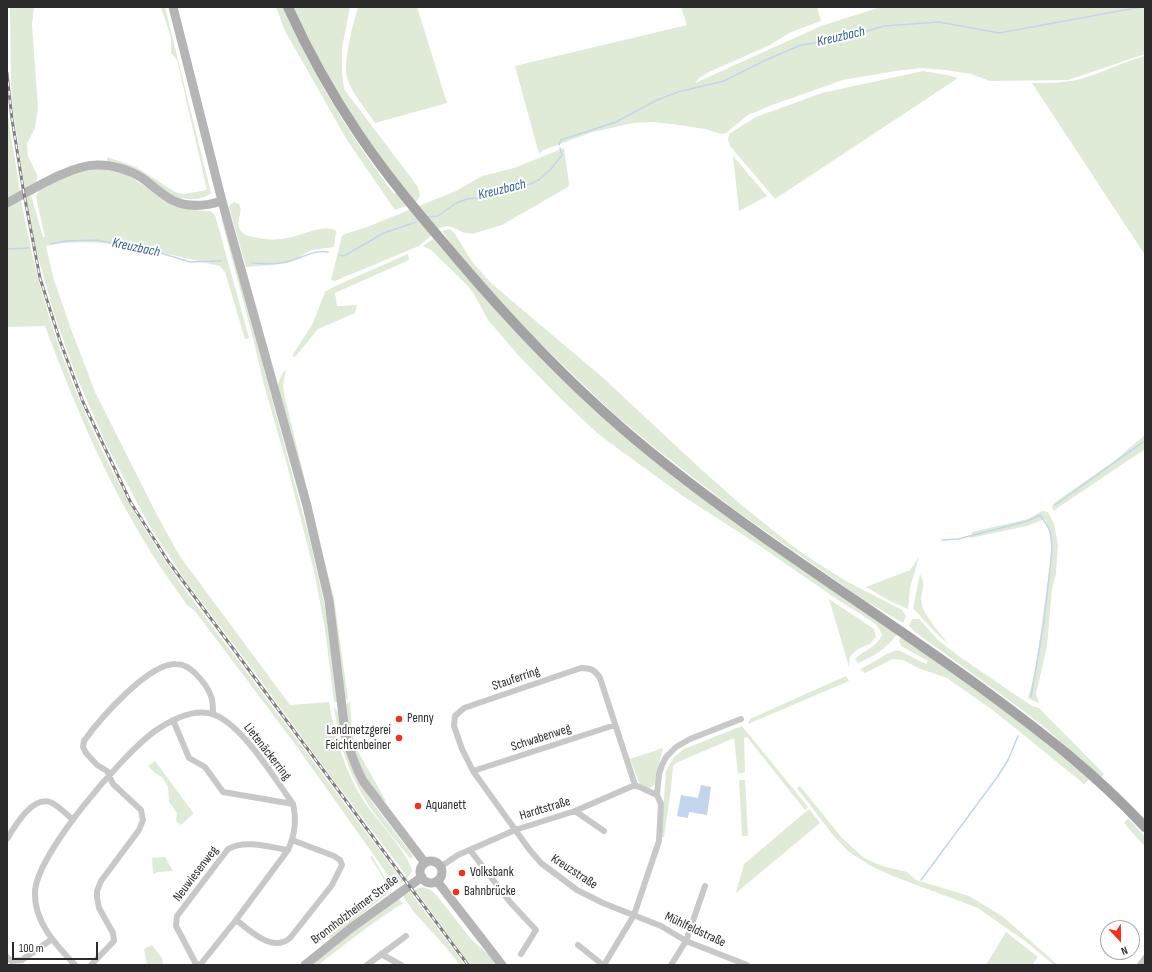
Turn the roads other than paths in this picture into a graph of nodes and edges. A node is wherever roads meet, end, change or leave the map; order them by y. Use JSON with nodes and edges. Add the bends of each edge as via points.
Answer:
{"nodes":[{"id":1,"x":173,"y":7,"type":"edge"},
{"id":2,"x":288,"y":7,"type":"edge"},
{"id":3,"x":222,"y":201,"type":"junction"},
{"id":4,"x":7,"y":203,"type":"edge"},
{"id":5,"x":214,"y":714,"type":"junction"},
{"id":6,"x":741,"y":719,"type":"dead end"},
{"id":7,"x":173,"y":720,"type":"junction"},
{"id":8,"x":615,"y":725,"type":"junction"},
{"id":9,"x":473,"y":771,"type":"junction"},
{"id":10,"x":109,"y":776,"type":"junction"},
{"id":11,"x":635,"y":785,"type":"junction"},
{"id":12,"x":657,"y":795,"type":"junction"},
{"id":13,"x":293,"y":804,"type":"junction"},
{"id":14,"x":575,"y":811,"type":"junction"},
{"id":15,"x":72,"y":820,"type":"junction"},
{"id":16,"x":1145,"y":827,"type":"edge"},
{"id":17,"x":515,"y":830,"type":"junction"},
{"id":18,"x":604,"y":831,"type":"dead end"},
{"id":19,"x":7,"y":839,"type":"edge"},
{"id":20,"x":292,"y":840,"type":"junction"},
{"id":21,"x":288,"y":850,"type":"junction"},
{"id":22,"x":470,"y":850,"type":"junction"},
{"id":23,"x":425,"y":863,"type":"junction"},
{"id":24,"x":440,"y":867,"type":"junction"},
{"id":25,"x":417,"y":880,"type":"junction"},
{"id":26,"x":437,"y":881,"type":"junction"},
{"id":27,"x":705,"y":886,"type":"dead end"},
{"id":28,"x":634,"y":915,"type":"junction"},
{"id":29,"x":236,"y":920,"type":"junction"},
{"id":30,"x":406,"y":936,"type":"dead end"},
{"id":31,"x":52,"y":939,"type":"junction"},
{"id":32,"x":686,"y":941,"type":"junction"},
{"id":33,"x":578,"y":945,"type":"dead end"},
{"id":34,"x":381,"y":954,"type":"junction"},
{"id":35,"x":521,"y":954,"type":"dead end"},
{"id":36,"x":7,"y":956,"type":"edge"},
{"id":37,"x":1145,"y":958,"type":"edge"},
{"id":38,"x":74,"y":965,"type":"edge"},
{"id":39,"x":91,"y":965,"type":"edge"},
{"id":40,"x":199,"y":965,"type":"edge"},
{"id":41,"x":305,"y":965,"type":"edge"},
{"id":42,"x":367,"y":965,"type":"edge"},
{"id":43,"x":401,"y":965,"type":"edge"},
{"id":44,"x":502,"y":965,"type":"edge"},
{"id":45,"x":604,"y":965,"type":"edge"},
{"id":46,"x":671,"y":965,"type":"edge"},
{"id":47,"x":747,"y":965,"type":"edge"},
{"id":48,"x":1140,"y":965,"type":"edge"}],
"edges":[{"from":1,"to":3,"type":"street"},
{"from":2,"to":16,"type":"main road","via":[[328,84],[393,182],[499,308],[559,370],[624,429],[691,484],[761,536],[1022,717],[1100,781]]},
{"from":3,"to":4,"type":"street","via":[[205,206],[181,204],[126,170],[96,165],[77,168]]},
{"from":3,"to":23,"type":"street","via":[[307,506],[329,601],[345,732],[363,781]]},
{"from":5,"to":7,"type":"street","via":[[195,713]]},
{"from":5,"to":10,"type":"street","via":[[212,697],[199,678],[184,665],[164,667],[152,674],[136,684],[111,708],[84,741],[86,753],[96,765],[107,771]]},
{"from":5,"to":13,"type":"street","name":"Lietenäckerring","via":[[243,736]]},
{"from":6,"to":12,"type":"street","via":[[676,747],[662,765]]},
{"from":7,"to":10,"type":"street","via":[[140,743]]},
{"from":7,"to":13,"type":"street","via":[[189,758],[205,767],[223,792]]},
{"from":8,"to":9,"type":"street","name":"Schwabenweg"},
{"from":8,"to":9,"type":"street","name":"Stauferring","via":[[600,678],[590,668],[581,668],[464,708],[455,716],[454,726]]},
{"from":8,"to":11,"type":"street","name":"Stauferring"},
{"from":9,"to":17,"type":"street","name":"Stauferring"},
{"from":10,"to":15,"type":"street"},
{"from":10,"to":39,"type":"street","via":[[113,784],[141,810],[143,820],[139,830],[101,881],[97,897],[99,908],[113,933],[114,941]]},
{"from":11,"to":12,"type":"street"},
{"from":11,"to":14,"type":"street","name":"Hardtstraße"},
{"from":12,"to":28,"type":"street","via":[[661,804],[659,841]]},
{"from":13,"to":20,"type":"street","via":[[295,825]]},
{"from":14,"to":17,"type":"street","name":"Hardtstraße"},
{"from":14,"to":18,"type":"street"},
{"from":15,"to":19,"type":"street","via":[[51,802],[36,803]]},
{"from":15,"to":31,"type":"street","via":[[56,844],[35,885],[36,904]]},
{"from":17,"to":22,"type":"street","name":"Hardtstraße"},
{"from":17,"to":28,"type":"street","name":"Kreuzstraße","via":[[541,863],[560,878],[603,903]]},
{"from":20,"to":21,"type":"street"},
{"from":20,"to":29,"type":"street","via":[[340,860],[342,865],[332,885],[286,942],[279,944],[264,940]]},
{"from":21,"to":29,"type":"street"},
{"from":21,"to":40,"type":"street","name":"Neuwiesenweg","via":[[245,843],[228,849],[177,916],[176,926]]},
{"from":22,"to":24,"type":"street","name":"Hardtstraße"},
{"from":22,"to":35,"type":"street","via":[[510,902],[536,930]]},
{"from":23,"to":24,"type":"street","via":[[434,862]]},
{"from":23,"to":25,"type":"street"},
{"from":24,"to":26,"type":"street","via":[[441,876]]},
{"from":25,"to":26,"type":"street","via":[[431,883]]},
{"from":25,"to":41,"type":"street","name":"Bronnholzheimer Straße","via":[[350,928]]},
{"from":26,"to":44,"type":"street"},
{"from":27,"to":32,"type":"street"},
{"from":28,"to":32,"type":"street","name":"Mühlfeldstraße","via":[[661,926]]},
{"from":28,"to":45,"type":"street"},
{"from":29,"to":40,"type":"street"},
{"from":30,"to":34,"type":"street"},
{"from":31,"to":36,"type":"street","via":[[22,960],[11,961]]},
{"from":31,"to":38,"type":"street"},
{"from":32,"to":46,"type":"street"},
{"from":32,"to":47,"type":"street","name":"Mühlfeldstraße"},
{"from":33,"to":45,"type":"street"},
{"from":34,"to":42,"type":"street"},
{"from":34,"to":43,"type":"street"},
{"from":37,"to":48,"type":"street"}]}
